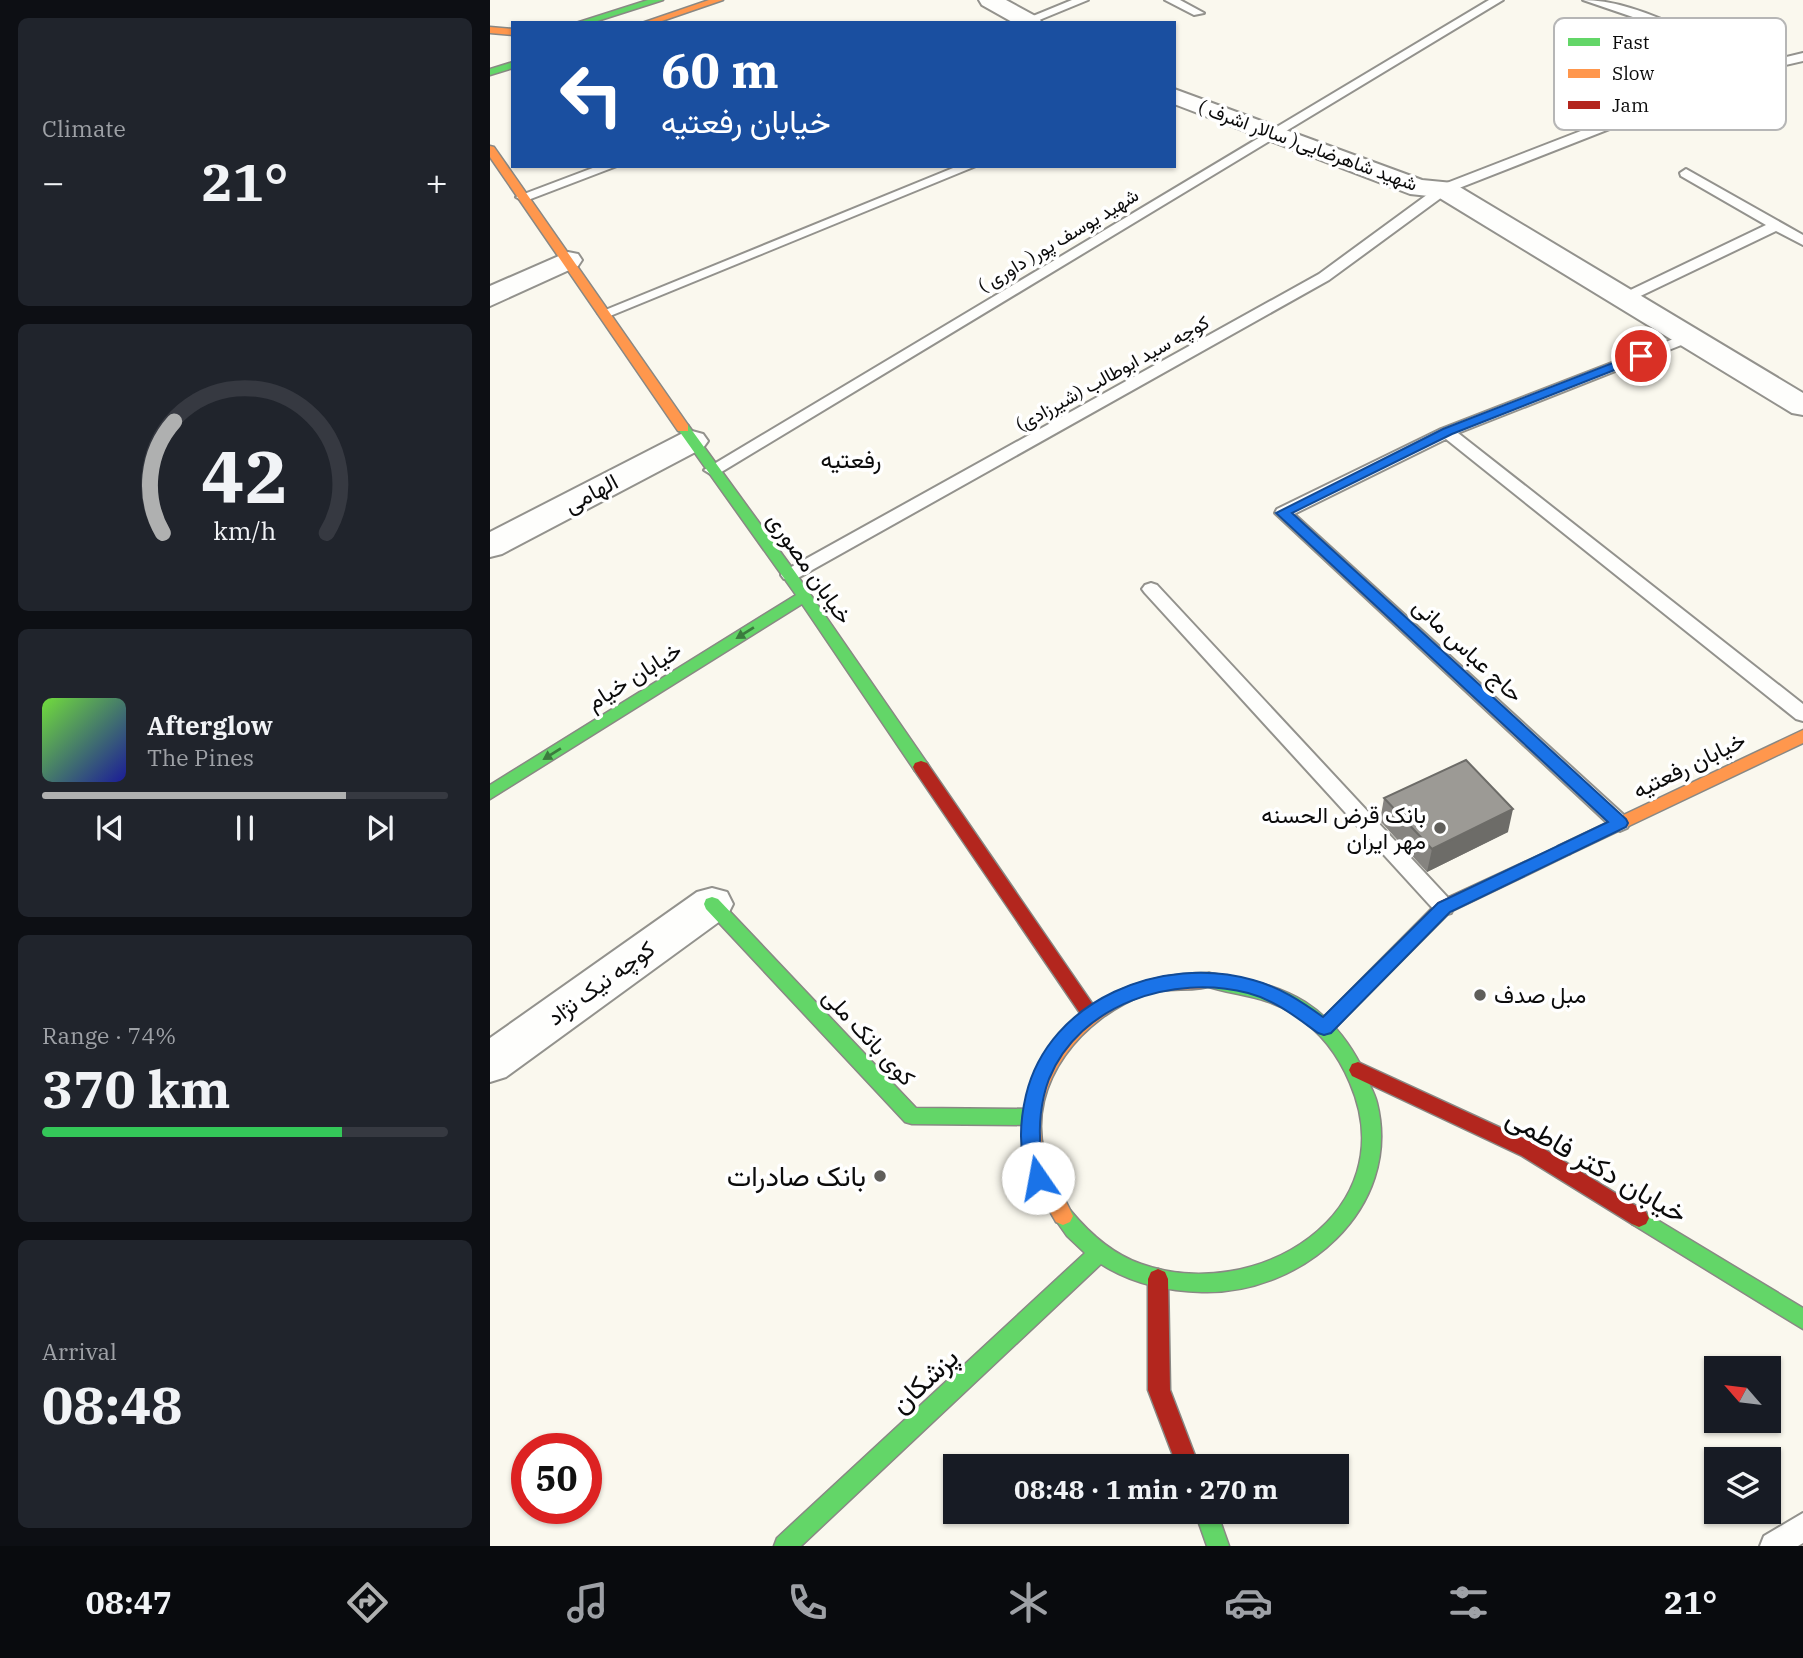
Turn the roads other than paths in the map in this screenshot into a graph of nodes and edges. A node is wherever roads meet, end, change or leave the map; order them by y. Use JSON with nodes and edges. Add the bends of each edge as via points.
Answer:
{"nodes":[{"id":1,"x":658,"y":0,"type":"edge"},
{"id":2,"x":718,"y":0,"type":"edge"},
{"id":3,"x":990,"y":0,"type":"edge"},
{"id":4,"x":1082,"y":0,"type":"edge"},
{"id":5,"x":1171,"y":0,"type":"edge"},
{"id":6,"x":1497,"y":0,"type":"edge"},
{"id":7,"x":1589,"y":0,"type":"edge"},
{"id":8,"x":1198,"y":13,"type":"dead end"},
{"id":9,"x":1644,"y":18,"type":"edge"},
{"id":10,"x":587,"y":21,"type":"edge"},
{"id":11,"x":652,"y":21,"type":"edge"},
{"id":12,"x":1024,"y":21,"type":"edge"},
{"id":13,"x":1029,"y":21,"type":"edge"},
{"id":14,"x":490,"y":30,"type":"edge"},
{"id":15,"x":511,"y":32,"type":"edge"},
{"id":16,"x":511,"y":66,"type":"edge"},
{"id":17,"x":490,"y":72,"type":"edge"},
{"id":18,"x":1176,"y":97,"type":"edge"},
{"id":19,"x":1595,"y":130,"type":"edge"},
{"id":20,"x":1273,"y":133,"type":"junction"},
{"id":21,"x":490,"y":149,"type":"edge"},
{"id":22,"x":605,"y":168,"type":"edge"},
{"id":23,"x":965,"y":168,"type":"edge"},
{"id":24,"x":1686,"y":173,"type":"dead end"},
{"id":25,"x":1444,"y":189,"type":"junction"},
{"id":26,"x":523,"y":197,"type":"junction"},
{"id":27,"x":1777,"y":225,"type":"junction"},
{"id":28,"x":1803,"y":241,"type":"edge"},
{"id":29,"x":568,"y":260,"type":"junction"},
{"id":30,"x":490,"y":298,"type":"edge"},
{"id":31,"x":1625,"y":298,"type":"junction"},
{"id":32,"x":605,"y":313,"type":"junction"},
{"id":33,"x":1689,"y":337,"type":"junction"},
{"id":34,"x":1803,"y":406,"type":"edge"},
{"id":35,"x":1447,"y":432,"type":"junction"},
{"id":36,"x":692,"y":441,"type":"junction"},
{"id":37,"x":712,"y":470,"type":"junction"},
{"id":38,"x":1283,"y":513,"type":"joint"},
{"id":39,"x":490,"y":546,"type":"edge"},
{"id":40,"x":789,"y":575,"type":"junction"},
{"id":41,"x":1151,"y":589,"type":"dead end"},
{"id":42,"x":803,"y":597,"type":"junction"},
{"id":43,"x":1803,"y":714,"type":"edge"},
{"id":44,"x":1803,"y":736,"type":"edge"},
{"id":45,"x":490,"y":793,"type":"edge"},
{"id":46,"x":1620,"y":823,"type":"junction"},
{"id":47,"x":712,"y":904,"type":"joint"},
{"id":48,"x":1444,"y":907,"type":"junction"},
{"id":49,"x":1090,"y":1014,"type":"junction"},
{"id":50,"x":1324,"y":1028,"type":"junction"},
{"id":51,"x":490,"y":1062,"type":"edge"},
{"id":52,"x":1358,"y":1070,"type":"junction"},
{"id":53,"x":1031,"y":1118,"type":"junction"},
{"id":54,"x":1099,"y":1253,"type":"junction"},
{"id":55,"x":1158,"y":1279,"type":"junction"},
{"id":56,"x":1803,"y":1319,"type":"edge"},
{"id":57,"x":1183,"y":1454,"type":"edge"},
{"id":58,"x":1211,"y":1524,"type":"edge"},
{"id":59,"x":1803,"y":1527,"type":"edge"},
{"id":60,"x":785,"y":1546,"type":"edge"},
{"id":61,"x":1219,"y":1546,"type":"edge"},
{"id":62,"x":1774,"y":1546,"type":"edge"}],
"edges":[{"from":1,"to":10,"type":"main road"},
{"from":2,"to":11,"type":"main road"},
{"from":3,"to":12,"type":"street"},
{"from":4,"to":13,"type":"lane"},
{"from":5,"to":8,"type":"lane"},
{"from":6,"to":20,"type":"lane","name":"شهید یوسف پور( داوری )"},
{"from":7,"to":9,"type":"lane"},
{"from":14,"to":15,"type":"main road"},
{"from":16,"to":17,"type":"main road"},
{"from":18,"to":20,"type":"street","name":"شهید شاهرضایی( سالار اشرف )"},
{"from":19,"to":25,"type":"lane","name":"کوچه سید ابوطالب (شیرزادی)"},
{"from":20,"to":25,"type":"street","name":"شهید شاهرضایی( سالار اشرف )","via":[[1419,188]]},
{"from":20,"to":37,"type":"lane","name":"شهید یوسف پور( داوری )"},
{"from":21,"to":26,"type":"main road","name":"خیابان مصوری"},
{"from":22,"to":26,"type":"lane"},
{"from":23,"to":32,"type":"lane"},
{"from":24,"to":27,"type":"lane"},
{"from":25,"to":31,"type":"street","name":"شهید شاهرضایی( سالار اشرف )"},
{"from":25,"to":40,"type":"lane","name":"کوچه سید ابوطالب (شیرزادی)","via":[[1324,277]]},
{"from":26,"to":29,"type":"main road","name":"خیابان مصوری"},
{"from":27,"to":28,"type":"lane"},
{"from":27,"to":31,"type":"lane"},
{"from":29,"to":30,"type":"street"},
{"from":29,"to":32,"type":"main road","name":"خیابان مصوری"},
{"from":31,"to":33,"type":"street","name":"شهید شاهرضایی( سالار اشرف )"},
{"from":32,"to":36,"type":"main road","name":"خیابان مصوری"},
{"from":33,"to":34,"type":"street","name":"شهید شاهرضایی( سالار اشرف )"},
{"from":33,"to":35,"type":"lane"},
{"from":35,"to":38,"type":"lane"},
{"from":35,"to":43,"type":"lane"},
{"from":36,"to":37,"type":"main road","name":"خیابان مصوری"},
{"from":36,"to":39,"type":"street","name":"الهامی"},
{"from":37,"to":40,"type":"main road","name":"خیابان مصوری"},
{"from":38,"to":46,"type":"lane","name":"حاج عباس مانی"},
{"from":40,"to":42,"type":"main road","name":"خیابان مصوری"},
{"from":41,"to":48,"type":"lane"},
{"from":42,"to":45,"type":"main road","name":"خیابان خیام","one_way":true},
{"from":42,"to":49,"type":"main road","name":"خیابان مصوری"},
{"from":44,"to":46,"type":"main road","name":"خیابان رفعتیه"},
{"from":46,"to":48,"type":"main road","name":"خیابان رفعتیه"},
{"from":47,"to":51,"type":"street","name":"کوچه نیک نژاد"},
{"from":47,"to":53,"type":"main road","name":"کوی بانک ملی","via":[[912,1116]]},
{"from":48,"to":50,"type":"main road","name":"خیابان رفعتیه"},
{"from":49,"to":50,"type":"main road","via":[[1127,994],[1167,982],[1209,980],[1261,990],[1290,1003]]},
{"from":49,"to":53,"type":"main road","via":[[1061,1043],[1040,1078]]},
{"from":50,"to":52,"type":"main road"},
{"from":52,"to":55,"type":"main road","via":[[1373,1121],[1368,1174],[1342,1223],[1300,1260],[1271,1273],[1241,1282],[1199,1286]]},
{"from":52,"to":56,"type":"main road","name":"خیابان دکتر فاطمی","via":[[1529,1150]]},
{"from":53,"to":54,"type":"main road","via":[[1038,1178],[1060,1217]]},
{"from":54,"to":55,"type":"main road","via":[[1126,1269]]},
{"from":54,"to":60,"type":"main road","name":"پزشکان"},
{"from":55,"to":57,"type":"main road","via":[[1159,1390]]},
{"from":58,"to":61,"type":"main road"},
{"from":59,"to":62,"type":"lane"}]}
